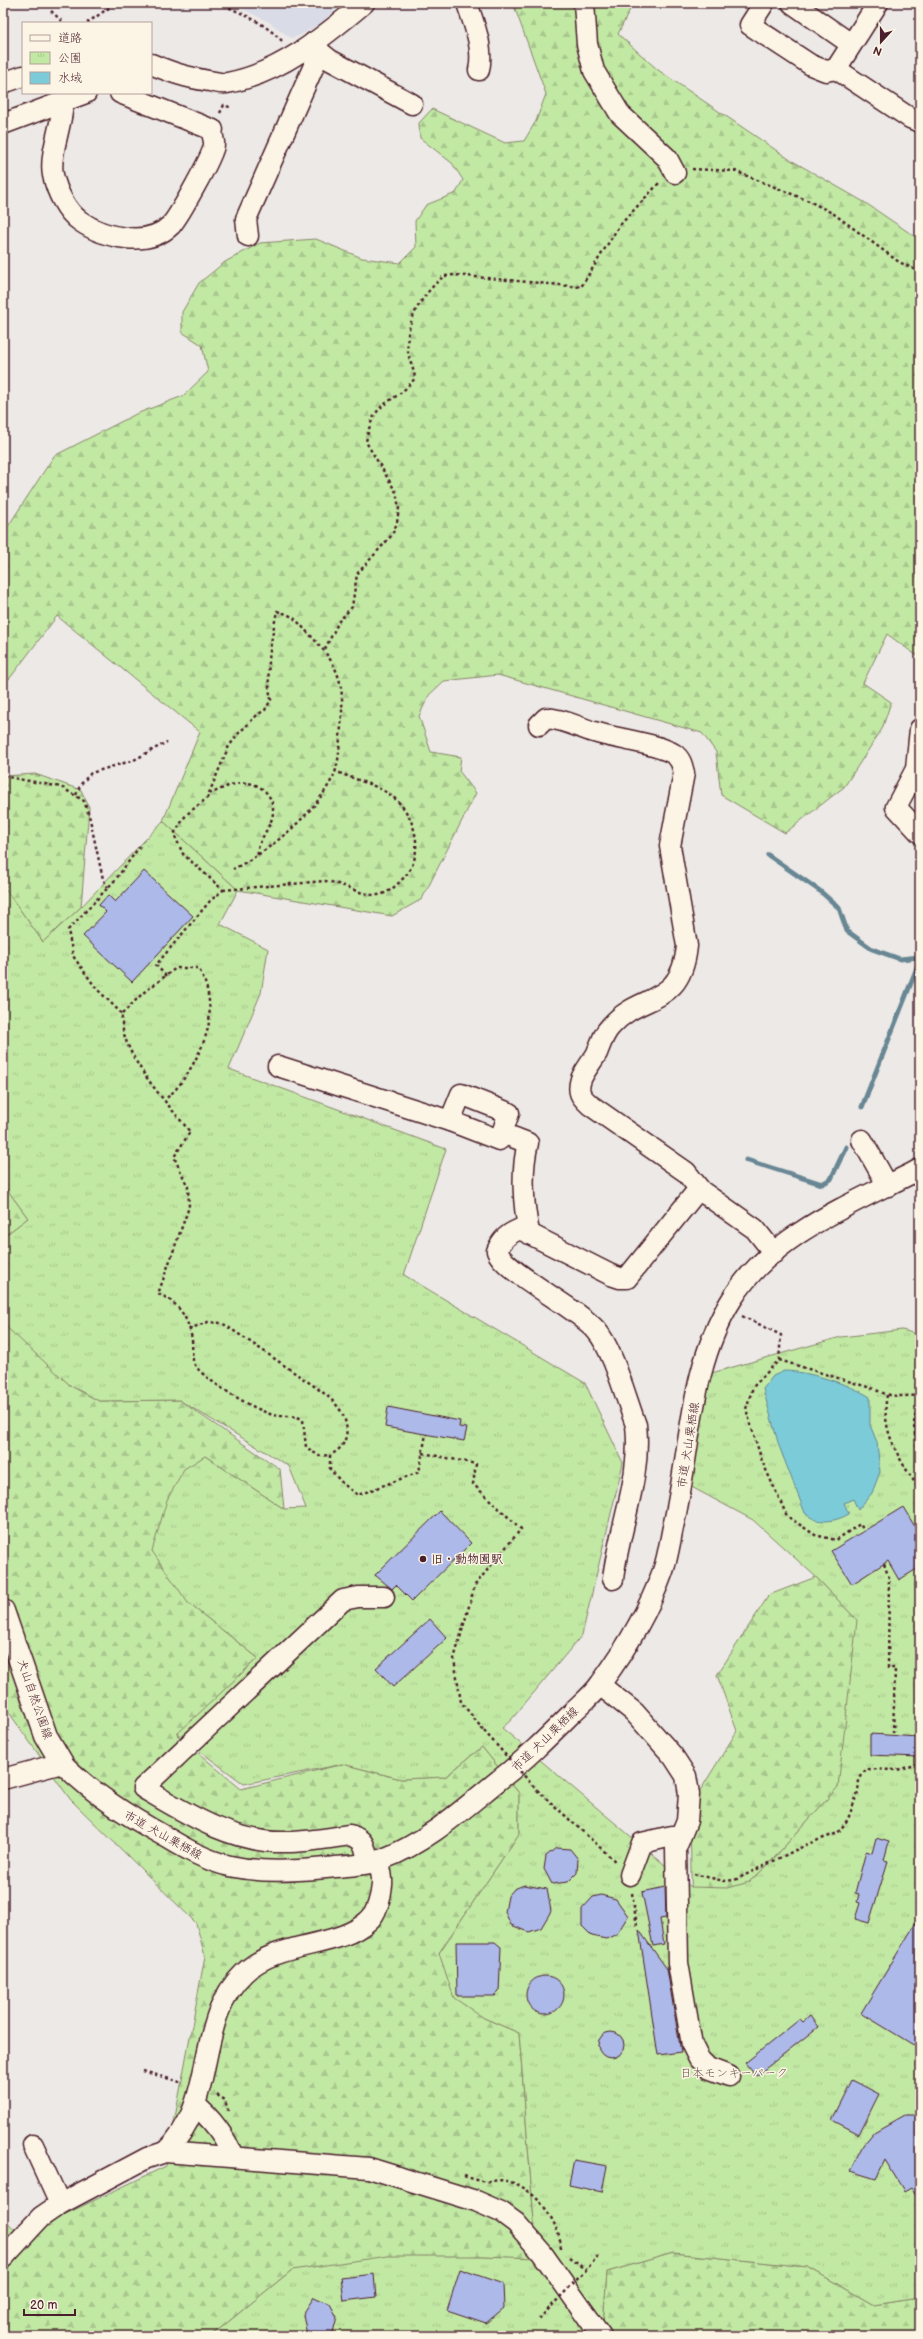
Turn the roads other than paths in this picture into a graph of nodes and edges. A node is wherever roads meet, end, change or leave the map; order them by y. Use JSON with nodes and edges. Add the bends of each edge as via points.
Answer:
{"nodes":[{"id":1,"x":364,"y":3,"type":"edge"},
{"id":2,"x":467,"y":3,"type":"edge"},
{"id":3,"x":584,"y":3,"type":"edge"},
{"id":4,"x":764,"y":3,"type":"edge"},
{"id":5,"x":792,"y":3,"type":"edge"},
{"id":6,"x":878,"y":3,"type":"edge"},
{"id":7,"x":851,"y":44,"type":"junction"},
{"id":8,"x":317,"y":47,"type":"junction"},
{"id":9,"x":152,"y":64,"type":"edge"},
{"id":10,"x":836,"y":68,"type":"junction"},
{"id":11,"x":479,"y":70,"type":"dead end"},
{"id":12,"x":22,"y":76,"type":"edge"},
{"id":13,"x":3,"y":83,"type":"edge"},
{"id":14,"x":84,"y":94,"type":"edge"},
{"id":15,"x":123,"y":94,"type":"edge"},
{"id":16,"x":62,"y":103,"type":"junction"},
{"id":17,"x":412,"y":104,"type":"dead end"},
{"id":18,"x":920,"y":122,"type":"edge"},
{"id":19,"x":3,"y":124,"type":"edge"},
{"id":20,"x":675,"y":173,"type":"road end"},
{"id":21,"x":248,"y":236,"type":"dead end"},
{"id":22,"x":539,"y":725,"type":"dead end"},
{"id":23,"x":920,"y":729,"type":"edge"},
{"id":24,"x":920,"y":833,"type":"edge"},
{"id":25,"x":278,"y":1066,"type":"dead end"},
{"id":26,"x":450,"y":1121,"type":"junction"},
{"id":27,"x":502,"y":1133,"type":"junction"},
{"id":28,"x":862,"y":1140,"type":"dead end"},
{"id":29,"x":920,"y":1169,"type":"edge"},
{"id":30,"x":888,"y":1186,"type":"junction"},
{"id":31,"x":701,"y":1191,"type":"junction"},
{"id":32,"x":529,"y":1232,"type":"junction"},
{"id":33,"x":780,"y":1247,"type":"junction"},
{"id":34,"x":613,"y":1579,"type":"dead end"},
{"id":35,"x":384,"y":1597,"type":"dead end"},
{"id":36,"x":3,"y":1611,"type":"edge"},
{"id":37,"x":600,"y":1685,"type":"junction"},
{"id":38,"x":62,"y":1763,"type":"junction"},
{"id":39,"x":3,"y":1779,"type":"edge"},
{"id":40,"x":680,"y":1836,"type":"junction"},
{"id":41,"x":374,"y":1862,"type":"junction"},
{"id":42,"x":630,"y":1875,"type":"road end"},
{"id":43,"x":729,"y":2076,"type":"dead end"},
{"id":44,"x":195,"y":2105,"type":"junction"},
{"id":45,"x":33,"y":2145,"type":"dead end"},
{"id":46,"x":165,"y":2152,"type":"junction"},
{"id":47,"x":233,"y":2157,"type":"junction"},
{"id":48,"x":60,"y":2204,"type":"junction"},
{"id":49,"x":3,"y":2258,"type":"edge"},
{"id":50,"x":602,"y":2336,"type":"edge"}],
"edges":[{"from":1,"to":8,"type":"street"},
{"from":2,"to":11,"type":"street","via":[[482,58]]},
{"from":3,"to":20,"type":"street","via":[[587,44],[594,71],[620,114],[667,158]]},
{"from":4,"to":10,"type":"street","via":[[750,25],[811,65],[826,71]]},
{"from":5,"to":7,"type":"street"},
{"from":6,"to":7,"type":"street"},
{"from":7,"to":10,"type":"street"},
{"from":8,"to":9,"type":"street","via":[[294,54],[260,72],[226,83],[180,77]]},
{"from":8,"to":17,"type":"street","via":[[330,60]]},
{"from":8,"to":21,"type":"street","via":[[246,219]]},
{"from":10,"to":18,"type":"street","via":[[910,118]]},
{"from":12,"to":13,"type":"street"},
{"from":14,"to":16,"type":"street"},
{"from":15,"to":16,"type":"street","via":[[213,130],[214,145],[180,214],[170,226],[150,237],[118,237],[94,229],[80,221],[64,203],[52,165],[62,116]]},
{"from":16,"to":19,"type":"street"},
{"from":22,"to":31,"type":"street","via":[[546,718],[556,718],[594,732],[661,749],[674,754],[682,762],[684,773],[670,846],[687,946],[686,961],[675,983],[667,990],[620,1017],[611,1025],[580,1079],[578,1088],[580,1096],[590,1105],[686,1172]]},
{"from":23,"to":24,"type":"street","via":[[916,770],[896,807]]},
{"from":25,"to":26,"type":"street"},
{"from":26,"to":27,"type":"street","via":[[499,1140]]},
{"from":26,"to":27,"type":"street","via":[[461,1094],[509,1113]]},
{"from":27,"to":32,"type":"street","via":[[528,1143],[524,1158],[526,1218]]},
{"from":28,"to":30,"type":"street"},
{"from":29,"to":30,"type":"street","name":"市道 犬山栗栖線"},
{"from":30,"to":33,"type":"street","name":"市道 犬山栗栖線","via":[[820,1221]]},
{"from":31,"to":32,"type":"street","via":[[693,1196],[627,1278],[611,1276]]},
{"from":31,"to":33,"type":"street"},
{"from":32,"to":34,"type":"street","via":[[520,1229],[510,1233],[497,1251],[500,1258],[575,1311],[597,1331],[608,1348],[636,1425],[631,1495],[616,1552]]},
{"from":33,"to":37,"type":"street","name":"市道 犬山栗栖線","via":[[738,1290],[710,1343],[700,1372],[682,1490],[664,1570],[639,1623]]},
{"from":35,"to":41,"type":"street","via":[[343,1600],[144,1788],[210,1825],[257,1840],[285,1842],[350,1835],[360,1838]]},
{"from":36,"to":38,"type":"main road","name":"犬山自然公園線","via":[[46,1736]]},
{"from":37,"to":40,"type":"street","via":[[634,1712],[673,1756],[686,1776],[690,1794],[687,1821]]},
{"from":37,"to":41,"type":"street","name":"市道 犬山栗栖線","via":[[526,1759],[437,1829],[405,1849]]},
{"from":38,"to":39,"type":"street"},
{"from":38,"to":41,"type":"street","name":"市道 犬山栗栖線","via":[[84,1785],[119,1811],[199,1856],[228,1866],[287,1872]]},
{"from":40,"to":42,"type":"street","via":[[642,1843]]},
{"from":40,"to":43,"type":"street","via":[[676,1848],[678,1963],[692,2045],[699,2059],[708,2068]]},
{"from":41,"to":44,"type":"street","via":[[383,1884],[377,1906],[369,1921],[352,1932],[277,1953],[249,1967],[231,1985],[217,2013]]},
{"from":44,"to":46,"type":"street","via":[[189,2123],[177,2142]]},
{"from":44,"to":47,"type":"street","via":[[207,2116]]},
{"from":45,"to":48,"type":"street"},
{"from":46,"to":47,"type":"street"},
{"from":46,"to":48,"type":"street","via":[[147,2158]]},
{"from":47,"to":50,"type":"street","via":[[369,2168],[476,2201],[501,2212],[516,2223],[542,2253]]},
{"from":48,"to":49,"type":"street","via":[[41,2217]]}]}
